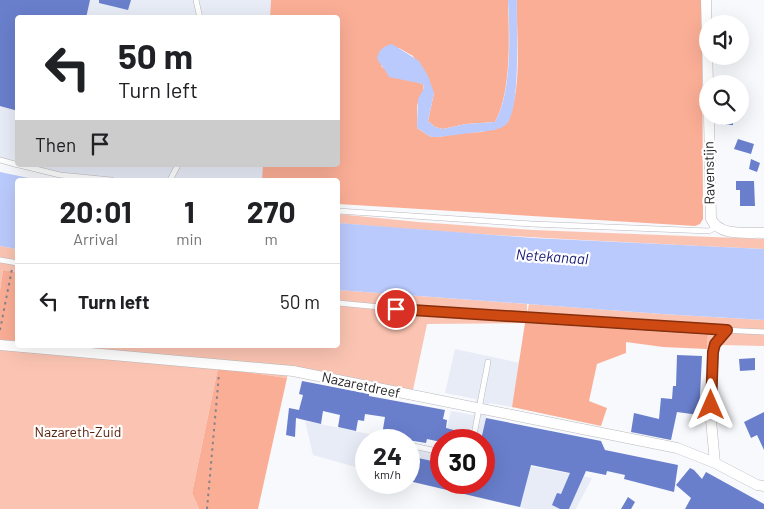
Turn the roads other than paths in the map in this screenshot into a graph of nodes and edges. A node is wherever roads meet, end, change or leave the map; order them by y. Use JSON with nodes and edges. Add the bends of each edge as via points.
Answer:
{"nodes":[{"id":1,"x":196,"y":0,"type":"edge"},
{"id":2,"x":706,"y":0,"type":"edge"},
{"id":3,"x":199,"y":15,"type":"edge"},
{"id":4,"x":708,"y":75,"type":"edge"},
{"id":5,"x":709,"y":125,"type":"edge"},
{"id":6,"x":0,"y":160,"type":"edge"},
{"id":7,"x":15,"y":164,"type":"edge"},
{"id":8,"x":26,"y":167,"type":"edge"},
{"id":9,"x":91,"y":178,"type":"edge"},
{"id":10,"x":340,"y":211,"type":"edge"},
{"id":11,"x":716,"y":227,"type":"junction"},
{"id":12,"x":764,"y":233,"type":"edge"},
{"id":13,"x":0,"y":260,"type":"edge"},
{"id":14,"x":15,"y":263,"type":"edge"},
{"id":15,"x":340,"y":303,"type":"edge"},
{"id":16,"x":727,"y":330,"type":"junction"},
{"id":17,"x":764,"y":332,"type":"edge"},
{"id":18,"x":0,"y":345,"type":"edge"},
{"id":19,"x":15,"y":346,"type":"edge"},
{"id":20,"x":33,"y":348,"type":"edge"},
{"id":21,"x":488,"y":362,"type":"dead end"},
{"id":22,"x":479,"y":409,"type":"junction"},
{"id":23,"x":475,"y":429,"type":"edge"},
{"id":24,"x":715,"y":463,"type":"junction"},
{"id":25,"x":764,"y":486,"type":"edge"}],
"edges":[{"from":1,"to":3,"type":"lane"},
{"from":2,"to":4,"type":"street"},
{"from":5,"to":11,"type":"street","name":"Ravenstijn","via":[[710,214]]},
{"from":6,"to":7,"type":"lane"},
{"from":8,"to":9,"type":"lane"},
{"from":10,"to":11,"type":"lane","via":[[532,224],[708,231]]},
{"from":11,"to":12,"type":"street","via":[[728,232]]},
{"from":13,"to":14,"type":"lane"},
{"from":15,"to":16,"type":"lane"},
{"from":16,"to":17,"type":"lane"},
{"from":16,"to":24,"type":"street","via":[[715,344],[713,352],[711,420]]},
{"from":18,"to":19,"type":"street","name":"Nazaretdreef"},
{"from":20,"to":22,"type":"street","name":"Nazaretdreef","via":[[293,371]]},
{"from":21,"to":22,"type":"lane"},
{"from":22,"to":23,"type":"lane"},
{"from":22,"to":24,"type":"street","name":"Nazaretdreef","via":[[677,448]]},
{"from":24,"to":25,"type":"street","name":"Nazaretdreef"}]}
